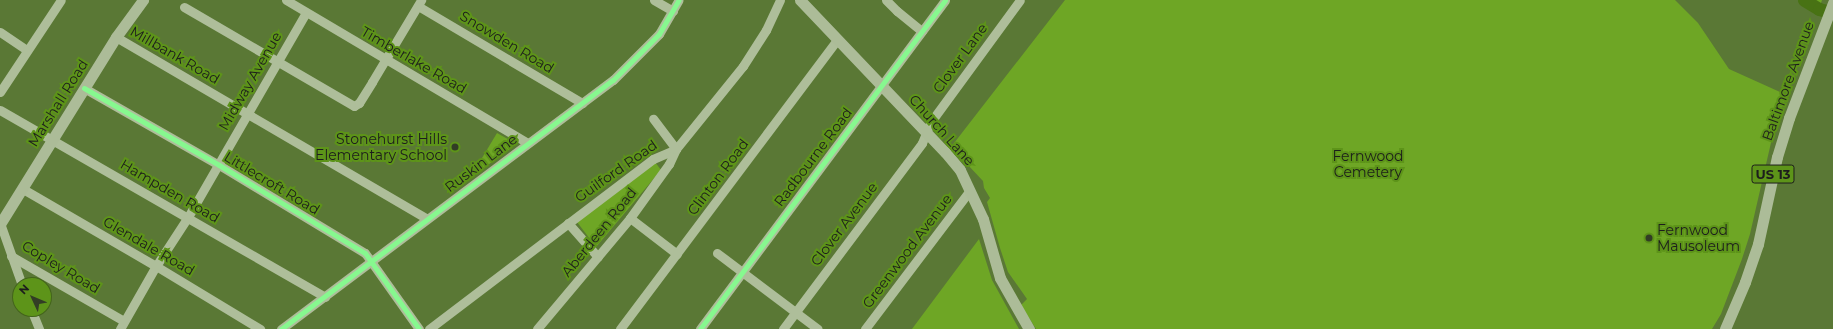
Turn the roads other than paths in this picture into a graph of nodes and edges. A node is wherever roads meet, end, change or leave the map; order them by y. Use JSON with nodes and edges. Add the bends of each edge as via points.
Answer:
{"nodes":[{"id":1,"x":60,"y":0,"type":"edge"},
{"id":2,"x":143,"y":0,"type":"edge"},
{"id":3,"x":286,"y":0,"type":"edge"},
{"id":4,"x":654,"y":0,"type":"edge"},
{"id":5,"x":679,"y":0,"type":"edge"},
{"id":6,"x":780,"y":0,"type":"edge"},
{"id":7,"x":800,"y":0,"type":"edge"},
{"id":8,"x":886,"y":0,"type":"edge"},
{"id":9,"x":945,"y":0,"type":"edge"},
{"id":10,"x":1020,"y":0,"type":"edge"},
{"id":11,"x":420,"y":3,"type":"edge"},
{"id":12,"x":1833,"y":3,"type":"edge"},
{"id":13,"x":188,"y":9,"type":"dead end"},
{"id":14,"x":674,"y":11,"type":"junction"},
{"id":15,"x":306,"y":13,"type":"junction"},
{"id":16,"x":922,"y":30,"type":"junction"},
{"id":17,"x":0,"y":32,"type":"edge"},
{"id":18,"x":116,"y":37,"type":"junction"},
{"id":19,"x":837,"y":40,"type":"junction"},
{"id":20,"x":26,"y":50,"type":"junction"},
{"id":21,"x":387,"y":60,"type":"junction"},
{"id":22,"x":276,"y":62,"type":"junction"},
{"id":23,"x":881,"y":86,"type":"junction"},
{"id":24,"x":84,"y":88,"type":"junction"},
{"id":25,"x":0,"y":92,"type":"edge"},
{"id":26,"x":582,"y":103,"type":"junction"},
{"id":27,"x":0,"y":110,"type":"edge"},
{"id":28,"x":248,"y":113,"type":"junction"},
{"id":29,"x":653,"y":119,"type":"dead end"},
{"id":30,"x":926,"y":134,"type":"junction"},
{"id":31,"x":53,"y":139,"type":"junction"},
{"id":32,"x":528,"y":143,"type":"junction"},
{"id":33,"x":676,"y":149,"type":"junction"},
{"id":34,"x":219,"y":165,"type":"junction"},
{"id":35,"x":23,"y":189,"type":"junction"},
{"id":36,"x":970,"y":190,"type":"junction"},
{"id":37,"x":188,"y":217,"type":"junction"},
{"id":38,"x":630,"y":218,"type":"junction"},
{"id":39,"x":427,"y":219,"type":"junction"},
{"id":40,"x":0,"y":223,"type":"edge"},
{"id":41,"x":568,"y":223,"type":"junction"},
{"id":42,"x":717,"y":253,"type":"dead end"},
{"id":43,"x":677,"y":254,"type":"junction"},
{"id":44,"x":11,"y":256,"type":"junction"},
{"id":45,"x":598,"y":257,"type":"junction"},
{"id":46,"x":371,"y":262,"type":"junction"},
{"id":47,"x":156,"y":266,"type":"junction"},
{"id":48,"x":742,"y":272,"type":"junction"},
{"id":49,"x":19,"y":277,"type":"edge"},
{"id":50,"x":325,"y":297,"type":"junction"},
{"id":51,"x":796,"y":312,"type":"junction"},
{"id":52,"x":34,"y":317,"type":"edge"},
{"id":53,"x":122,"y":325,"type":"edge"},
{"id":54,"x":39,"y":329,"type":"edge"},
{"id":55,"x":260,"y":329,"type":"edge"},
{"id":56,"x":281,"y":329,"type":"edge"},
{"id":57,"x":419,"y":329,"type":"edge"},
{"id":58,"x":428,"y":329,"type":"edge"},
{"id":59,"x":537,"y":329,"type":"edge"},
{"id":60,"x":620,"y":329,"type":"edge"},
{"id":61,"x":700,"y":329,"type":"edge"},
{"id":62,"x":783,"y":329,"type":"edge"},
{"id":63,"x":818,"y":329,"type":"edge"},
{"id":64,"x":865,"y":329,"type":"edge"},
{"id":65,"x":1029,"y":329,"type":"edge"},
{"id":66,"x":1724,"y":329,"type":"edge"}],
"edges":[{"from":1,"to":20,"type":"street"},
{"from":2,"to":18,"type":"main road","name":"Marshall Road"},
{"from":3,"to":15,"type":"street","name":"Timberlake Road"},
{"from":4,"to":14,"type":"street"},
{"from":5,"to":14,"type":"street","name":"Ruskin Lane"},
{"from":6,"to":33,"type":"street","name":"Guilford Road","via":[[766,30],[743,66]]},
{"from":7,"to":19,"type":"main road","name":"Church Lane"},
{"from":8,"to":16,"type":"street"},
{"from":9,"to":16,"type":"street","name":"Radbourne Road"},
{"from":10,"to":30,"type":"street","name":"Clover Lane","via":[[930,123]]},
{"from":11,"to":21,"type":"street"},
{"from":11,"to":26,"type":"street","name":"Snowden Road"},
{"from":12,"to":66,"type":"main road","name":"Baltimore Avenue","number":"US 13","via":[[1783,137],[1752,264]]},
{"from":13,"to":22,"type":"street"},
{"from":14,"to":26,"type":"street","name":"Ruskin Lane","via":[[659,34],[637,58]]},
{"from":15,"to":21,"type":"street","name":"Timberlake Road"},
{"from":15,"to":22,"type":"street","name":"Midway Avenue"},
{"from":16,"to":23,"type":"street","name":"Radbourne Road"},
{"from":17,"to":20,"type":"street"},
{"from":18,"to":24,"type":"main road","name":"Marshall Road"},
{"from":18,"to":28,"type":"street","name":"Millbank Road"},
{"from":19,"to":23,"type":"main road","name":"Church Lane"},
{"from":19,"to":43,"type":"street","name":"Clinton Road"},
{"from":20,"to":25,"type":"street"},
{"from":21,"to":22,"type":"street","via":[[359,103],[354,106]]},
{"from":21,"to":32,"type":"street","name":"Timberlake Road"},
{"from":22,"to":28,"type":"street","name":"Midway Avenue"},
{"from":23,"to":30,"type":"main road","name":"Church Lane"},
{"from":23,"to":48,"type":"street","name":"Radbourne Road"},
{"from":24,"to":31,"type":"main road","name":"Marshall Road"},
{"from":24,"to":34,"type":"street","name":"Littlecroft Road"},
{"from":26,"to":32,"type":"street","name":"Ruskin Lane"},
{"from":27,"to":31,"type":"street","name":"Hampden Road"},
{"from":28,"to":34,"type":"street","name":"Midway Avenue"},
{"from":28,"to":39,"type":"street","name":"Millbank Road"},
{"from":29,"to":33,"type":"street"},
{"from":30,"to":36,"type":"main road","name":"Church Lane","via":[[960,170]]},
{"from":30,"to":51,"type":"street","name":"Clover Avenue","via":[[922,143]]},
{"from":31,"to":35,"type":"main road","name":"Marshall Road"},
{"from":31,"to":37,"type":"street","name":"Hampden Road"},
{"from":32,"to":39,"type":"street","name":"Ruskin Lane"},
{"from":33,"to":38,"type":"street","name":"Aberdeen Road","via":[[669,164]]},
{"from":33,"to":41,"type":"street","name":"Guilford Road","via":[[653,159]]},
{"from":34,"to":37,"type":"street","name":"Midway Avenue"},
{"from":34,"to":46,"type":"street","name":"Littlecroft Road","via":[[365,252]]},
{"from":35,"to":40,"type":"main road","name":"Marshall Road"},
{"from":35,"to":47,"type":"street","name":"Glendale Road"},
{"from":36,"to":64,"type":"street","name":"Greenwood Avenue"},
{"from":36,"to":65,"type":"main road","name":"Church Lane","via":[[983,219],[1000,278]]},
{"from":37,"to":47,"type":"street","name":"Midway Avenue"},
{"from":37,"to":50,"type":"street","name":"Hampden Road"},
{"from":38,"to":43,"type":"street"},
{"from":38,"to":45,"type":"street","name":"Aberdeen Road"},
{"from":39,"to":46,"type":"street","name":"Ruskin Lane"},
{"from":40,"to":44,"type":"street","name":"Copley Road"},
{"from":41,"to":45,"type":"street"},
{"from":41,"to":58,"type":"street","name":"Guilford Road"},
{"from":42,"to":48,"type":"street"},
{"from":43,"to":60,"type":"street","name":"Clinton Road"},
{"from":44,"to":49,"type":"street"},
{"from":44,"to":53,"type":"street","name":"Copley Road"},
{"from":45,"to":59,"type":"street","name":"Aberdeen Road"},
{"from":46,"to":50,"type":"street","name":"Ruskin Lane"},
{"from":46,"to":57,"type":"street","name":"Littlecroft Road"},
{"from":47,"to":53,"type":"street","name":"Midway Avenue"},
{"from":47,"to":55,"type":"street","name":"Glendale Road"},
{"from":48,"to":51,"type":"street"},
{"from":48,"to":61,"type":"street","name":"Radbourne Road"},
{"from":50,"to":56,"type":"street","name":"Ruskin Lane"},
{"from":51,"to":62,"type":"street","name":"Clover Avenue"},
{"from":51,"to":63,"type":"street"},
{"from":52,"to":54,"type":"street"}]}
